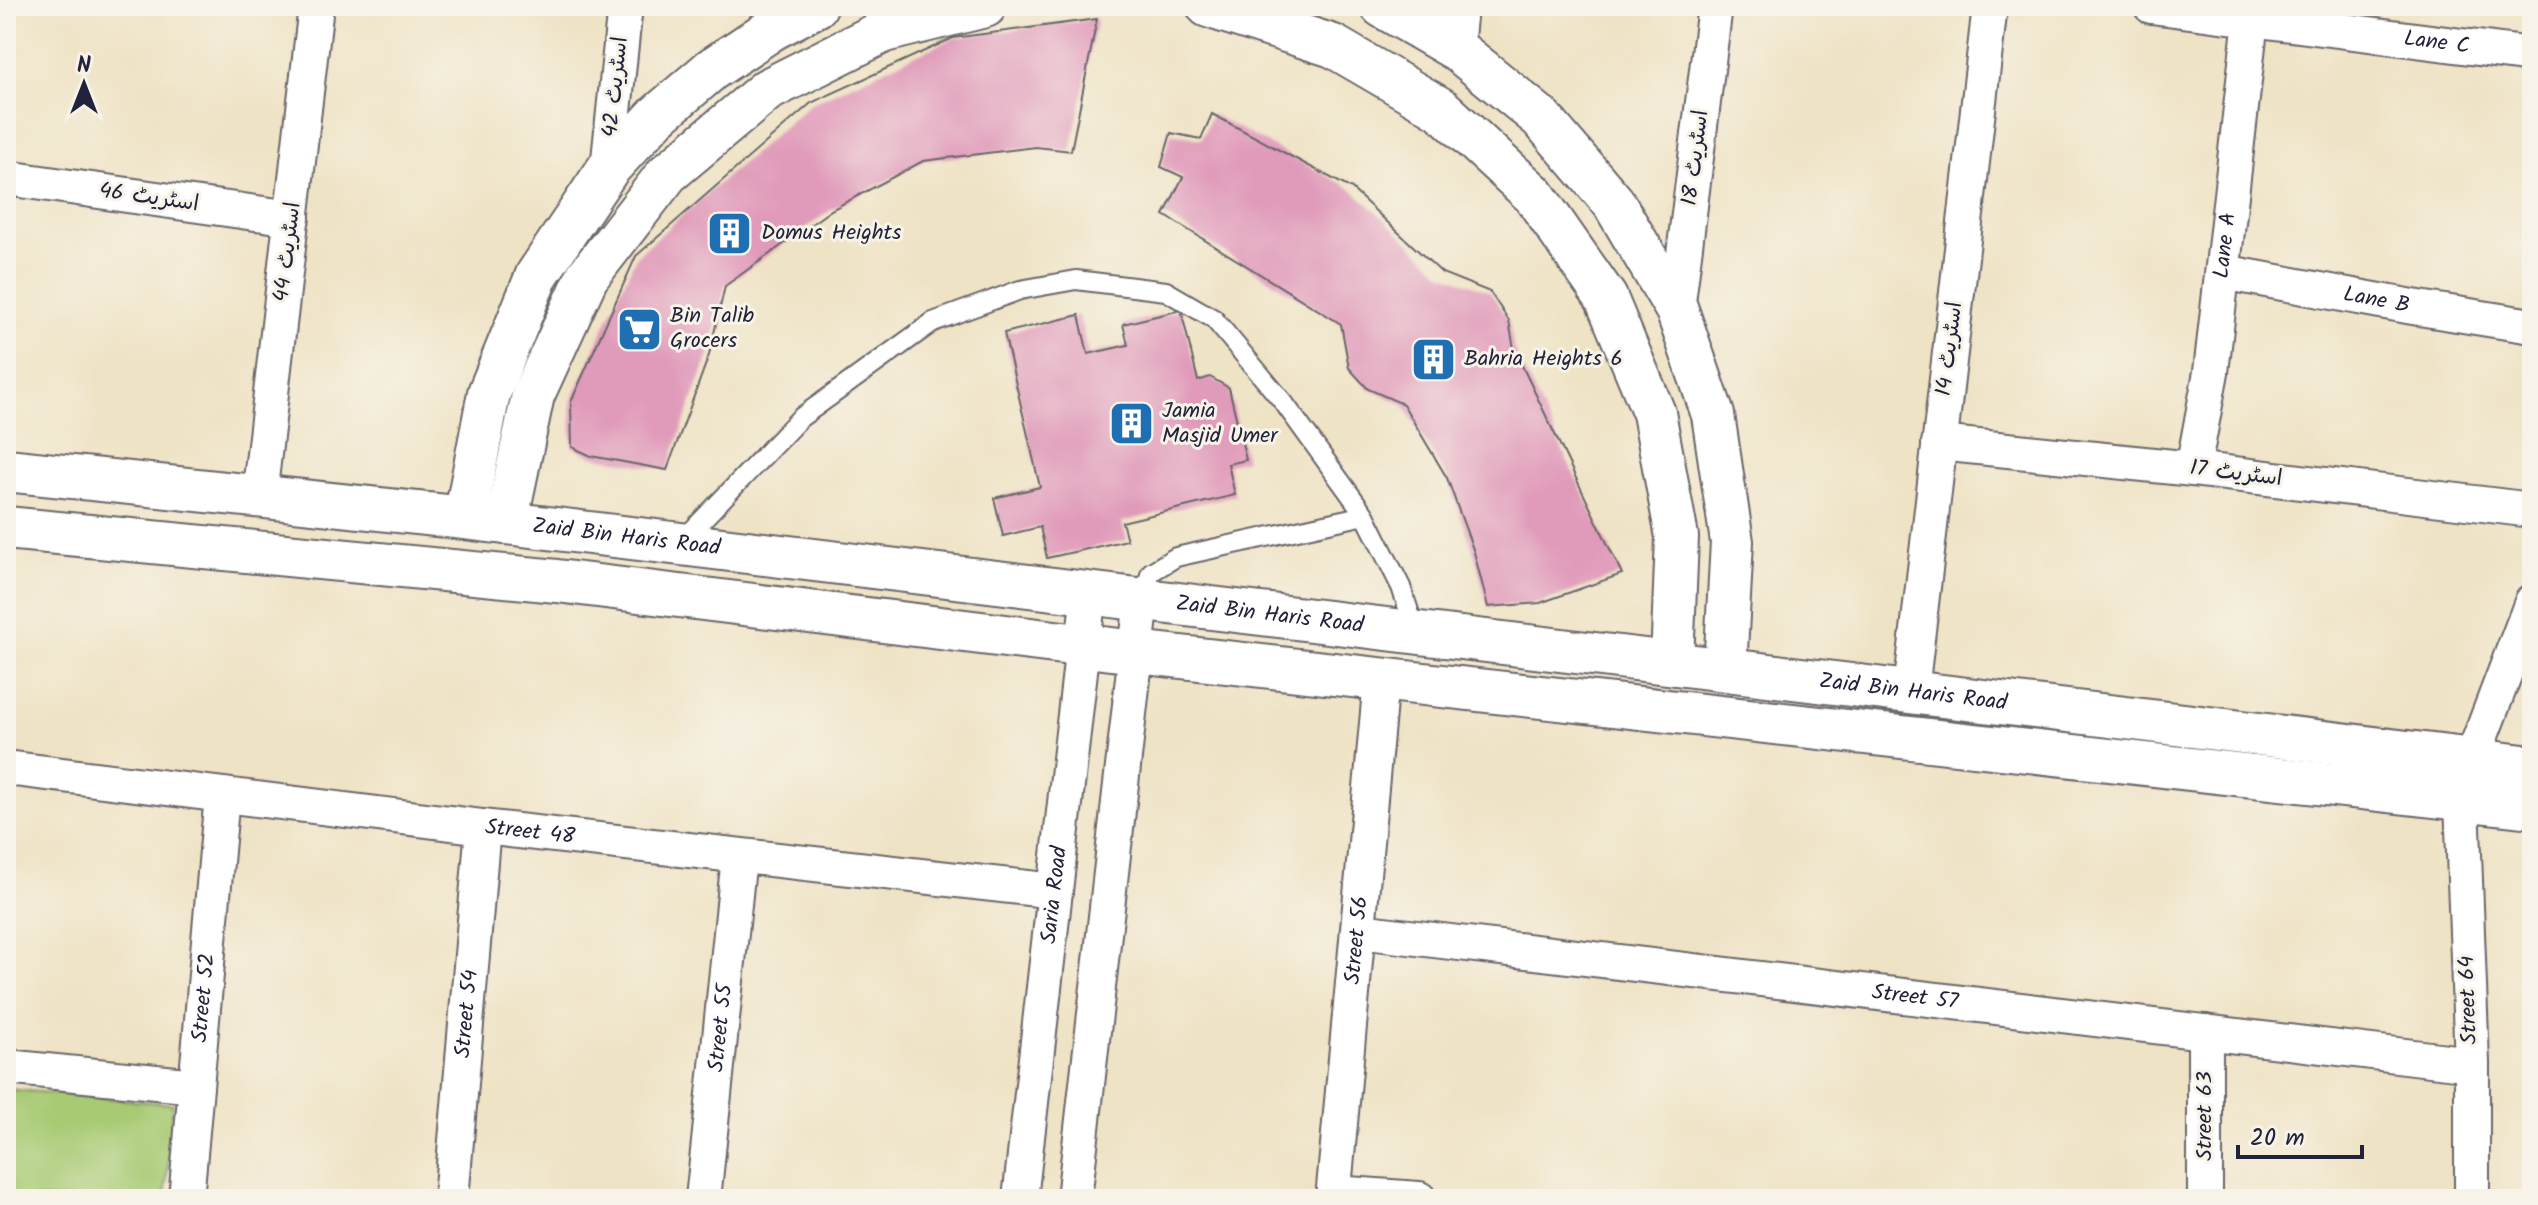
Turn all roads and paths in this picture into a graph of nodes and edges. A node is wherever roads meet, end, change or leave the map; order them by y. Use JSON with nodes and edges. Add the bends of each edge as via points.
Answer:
{"nodes":[{"id":1,"x":316,"y":6,"type":"edge"},
{"id":2,"x":625,"y":6,"type":"edge"},
{"id":3,"x":816,"y":6,"type":"edge"},
{"id":4,"x":985,"y":6,"type":"edge"},
{"id":5,"x":1211,"y":6,"type":"edge"},
{"id":6,"x":1382,"y":6,"type":"edge"},
{"id":7,"x":1460,"y":6,"type":"edge"},
{"id":8,"x":1715,"y":6,"type":"edge"},
{"id":9,"x":1990,"y":6,"type":"edge"},
{"id":10,"x":2151,"y":6,"type":"edge"},
{"id":11,"x":2251,"y":19,"type":"junction"},
{"id":12,"x":1456,"y":49,"type":"junction"},
{"id":13,"x":2532,"y":55,"type":"edge"},
{"id":14,"x":608,"y":169,"type":"junction"},
{"id":15,"x":6,"y":178,"type":"edge"},
{"id":16,"x":292,"y":218,"type":"junction"},
{"id":17,"x":2223,"y":272,"type":"junction"},
{"id":18,"x":1677,"y":310,"type":"junction"},
{"id":19,"x":2532,"y":326,"type":"edge"},
{"id":20,"x":1939,"y":443,"type":"junction"},
{"id":21,"x":2193,"y":469,"type":"junction"},
{"id":22,"x":6,"y":470,"type":"edge"},
{"id":23,"x":259,"y":497,"type":"junction"},
{"id":24,"x":2532,"y":510,"type":"edge"},
{"id":25,"x":1365,"y":515,"type":"junction"},
{"id":26,"x":465,"y":518,"type":"junction"},
{"id":27,"x":506,"y":523,"type":"junction"},
{"id":28,"x":6,"y":528,"type":"edge"},
{"id":29,"x":679,"y":544,"type":"junction"},
{"id":30,"x":1089,"y":592,"type":"junction"},
{"id":31,"x":1142,"y":599,"type":"junction"},
{"id":32,"x":2532,"y":602,"type":"edge"},
{"id":33,"x":1416,"y":632,"type":"junction"},
{"id":34,"x":1083,"y":646,"type":"junction"},
{"id":35,"x":1136,"y":652,"type":"junction"},
{"id":36,"x":1672,"y":663,"type":"junction"},
{"id":37,"x":1725,"y":669,"type":"junction"},
{"id":38,"x":1381,"y":680,"type":"junction"},
{"id":39,"x":1911,"y":691,"type":"junction"},
{"id":40,"x":2472,"y":759,"type":"junction"},
{"id":41,"x":2532,"y":767,"type":"edge"},
{"id":42,"x":6,"y":768,"type":"edge"},
{"id":43,"x":222,"y":795,"type":"junction"},
{"id":44,"x":2462,"y":801,"type":"junction"},
{"id":45,"x":2532,"y":807,"type":"edge"},
{"id":46,"x":483,"y":827,"type":"junction"},
{"id":47,"x":739,"y":857,"type":"junction"},
{"id":48,"x":1055,"y":891,"type":"junction"},
{"id":49,"x":1359,"y":931,"type":"junction"},
{"id":50,"x":2205,"y":1032,"type":"junction"},
{"id":51,"x":2472,"y":1064,"type":"junction"},
{"id":52,"x":6,"y":1067,"type":"edge"},
{"id":53,"x":196,"y":1086,"type":"junction"},
{"id":54,"x":1334,"y":1196,"type":"edge"},
{"id":55,"x":186,"y":1199,"type":"edge"},
{"id":56,"x":451,"y":1199,"type":"edge"},
{"id":57,"x":703,"y":1199,"type":"edge"},
{"id":58,"x":1020,"y":1199,"type":"edge"},
{"id":59,"x":1074,"y":1199,"type":"edge"},
{"id":60,"x":1419,"y":1199,"type":"edge"},
{"id":61,"x":2205,"y":1199,"type":"edge"},
{"id":62,"x":2472,"y":1199,"type":"edge"}],
"edges":[{"from":1,"to":16,"type":"street","name":"اسٹریٹ 44"},
{"from":2,"to":14,"type":"street","name":"اسٹریٹ 42"},
{"from":3,"to":14,"type":"street","via":[[712,69],[657,116]]},
{"from":4,"to":27,"type":"street","via":[[884,31],[767,90],[667,174],[587,277],[575,303],[533,395]]},
{"from":5,"to":36,"type":"street","via":[[1333,46],[1441,109],[1534,195],[1606,298],[1654,413],[1677,537]]},
{"from":6,"to":12,"type":"street"},
{"from":7,"to":12,"type":"street"},
{"from":8,"to":18,"type":"street","name":"اسٹریٹ 18"},
{"from":9,"to":20,"type":"street","name":"اسٹریٹ 14"},
{"from":10,"to":11,"type":"street","name":"Lane C"},
{"from":11,"to":13,"type":"street","name":"Lane C"},
{"from":11,"to":17,"type":"street","name":"Lane A"},
{"from":12,"to":18,"type":"street","via":[[1541,118],[1613,202]]},
{"from":14,"to":26,"type":"street","via":[[537,275],[489,393]]},
{"from":15,"to":16,"type":"street","name":"اسٹریٹ 46"},
{"from":16,"to":23,"type":"street","name":"اسٹریٹ 44"},
{"from":17,"to":19,"type":"street","name":"Lane B"},
{"from":17,"to":21,"type":"street","name":"Lane A"},
{"from":18,"to":37,"type":"street","via":[[1713,415],[1732,542]]},
{"from":20,"to":21,"type":"street","name":"اسٹریٹ 17"},
{"from":20,"to":39,"type":"street","name":"اسٹریٹ 14"},
{"from":21,"to":24,"type":"street","name":"اسٹریٹ 17"},
{"from":22,"to":23,"type":"street","name":"Zaid Bin Haris Road"},
{"from":23,"to":26,"type":"street","name":"Zaid Bin Haris Road"},
{"from":25,"to":29,"type":"lane","via":[[1284,403],[1214,319],[1166,291],[1076,280],[1020,290],[933,322],[800,418]]},
{"from":25,"to":31,"type":"lane","via":[[1176,557],[1151,572]]},
{"from":25,"to":33,"type":"lane","via":[[1401,587]]},
{"from":26,"to":27,"type":"street","name":"Zaid Bin Haris Road"},
{"from":27,"to":29,"type":"street","name":"Zaid Bin Haris Road"},
{"from":28,"to":34,"type":"street","name":"Zaid Bin Haris Road","via":[[557,581]]},
{"from":29,"to":30,"type":"street","name":"Zaid Bin Haris Road"},
{"from":30,"to":31,"type":"street","name":"Zaid Bin Haris Road"},
{"from":30,"to":34,"type":"street","name":"Saria Road"},
{"from":31,"to":33,"type":"street","name":"Zaid Bin Haris Road"},
{"from":31,"to":35,"type":"street"},
{"from":32,"to":40,"type":"street","name":"Street 64"},
{"from":33,"to":36,"type":"street","name":"Zaid Bin Haris Road"},
{"from":34,"to":35,"type":"street","name":"Zaid Bin Haris Road"},
{"from":34,"to":48,"type":"street","name":"Saria Road"},
{"from":35,"to":38,"type":"street","name":"Zaid Bin Haris Road"},
{"from":35,"to":59,"type":"street"},
{"from":36,"to":37,"type":"street","name":"Zaid Bin Haris Road"},
{"from":37,"to":39,"type":"street","name":"Zaid Bin Haris Road"},
{"from":38,"to":44,"type":"street","name":"Zaid Bin Haris Road"},
{"from":38,"to":49,"type":"street","name":"Street 56"},
{"from":39,"to":40,"type":"street","name":"Zaid Bin Haris Road"},
{"from":40,"to":41,"type":"street","name":"Zaid Bin Haris Road"},
{"from":40,"to":44,"type":"street","name":"Street 64"},
{"from":42,"to":43,"type":"street","name":"Street 48"},
{"from":43,"to":46,"type":"street","name":"Street 48"},
{"from":43,"to":53,"type":"street","name":"Street 52"},
{"from":44,"to":45,"type":"street","name":"Zaid Bin Haris Road"},
{"from":44,"to":51,"type":"street","name":"Street 64"},
{"from":46,"to":47,"type":"street","name":"Street 48"},
{"from":46,"to":56,"type":"street","name":"Street 54"},
{"from":47,"to":48,"type":"street","name":"Street 48"},
{"from":47,"to":57,"type":"street","name":"Street 55"},
{"from":48,"to":58,"type":"street","name":"Saria Road"},
{"from":49,"to":50,"type":"street","name":"Street 57"},
{"from":49,"to":54,"type":"street","name":"Street 56"},
{"from":50,"to":51,"type":"street","name":"Street 57"},
{"from":50,"to":61,"type":"street","name":"Street 63"},
{"from":51,"to":62,"type":"street","name":"Street 64"},
{"from":52,"to":53,"type":"street"},
{"from":53,"to":55,"type":"street","name":"Street 52"},
{"from":54,"to":60,"type":"street"}]}
